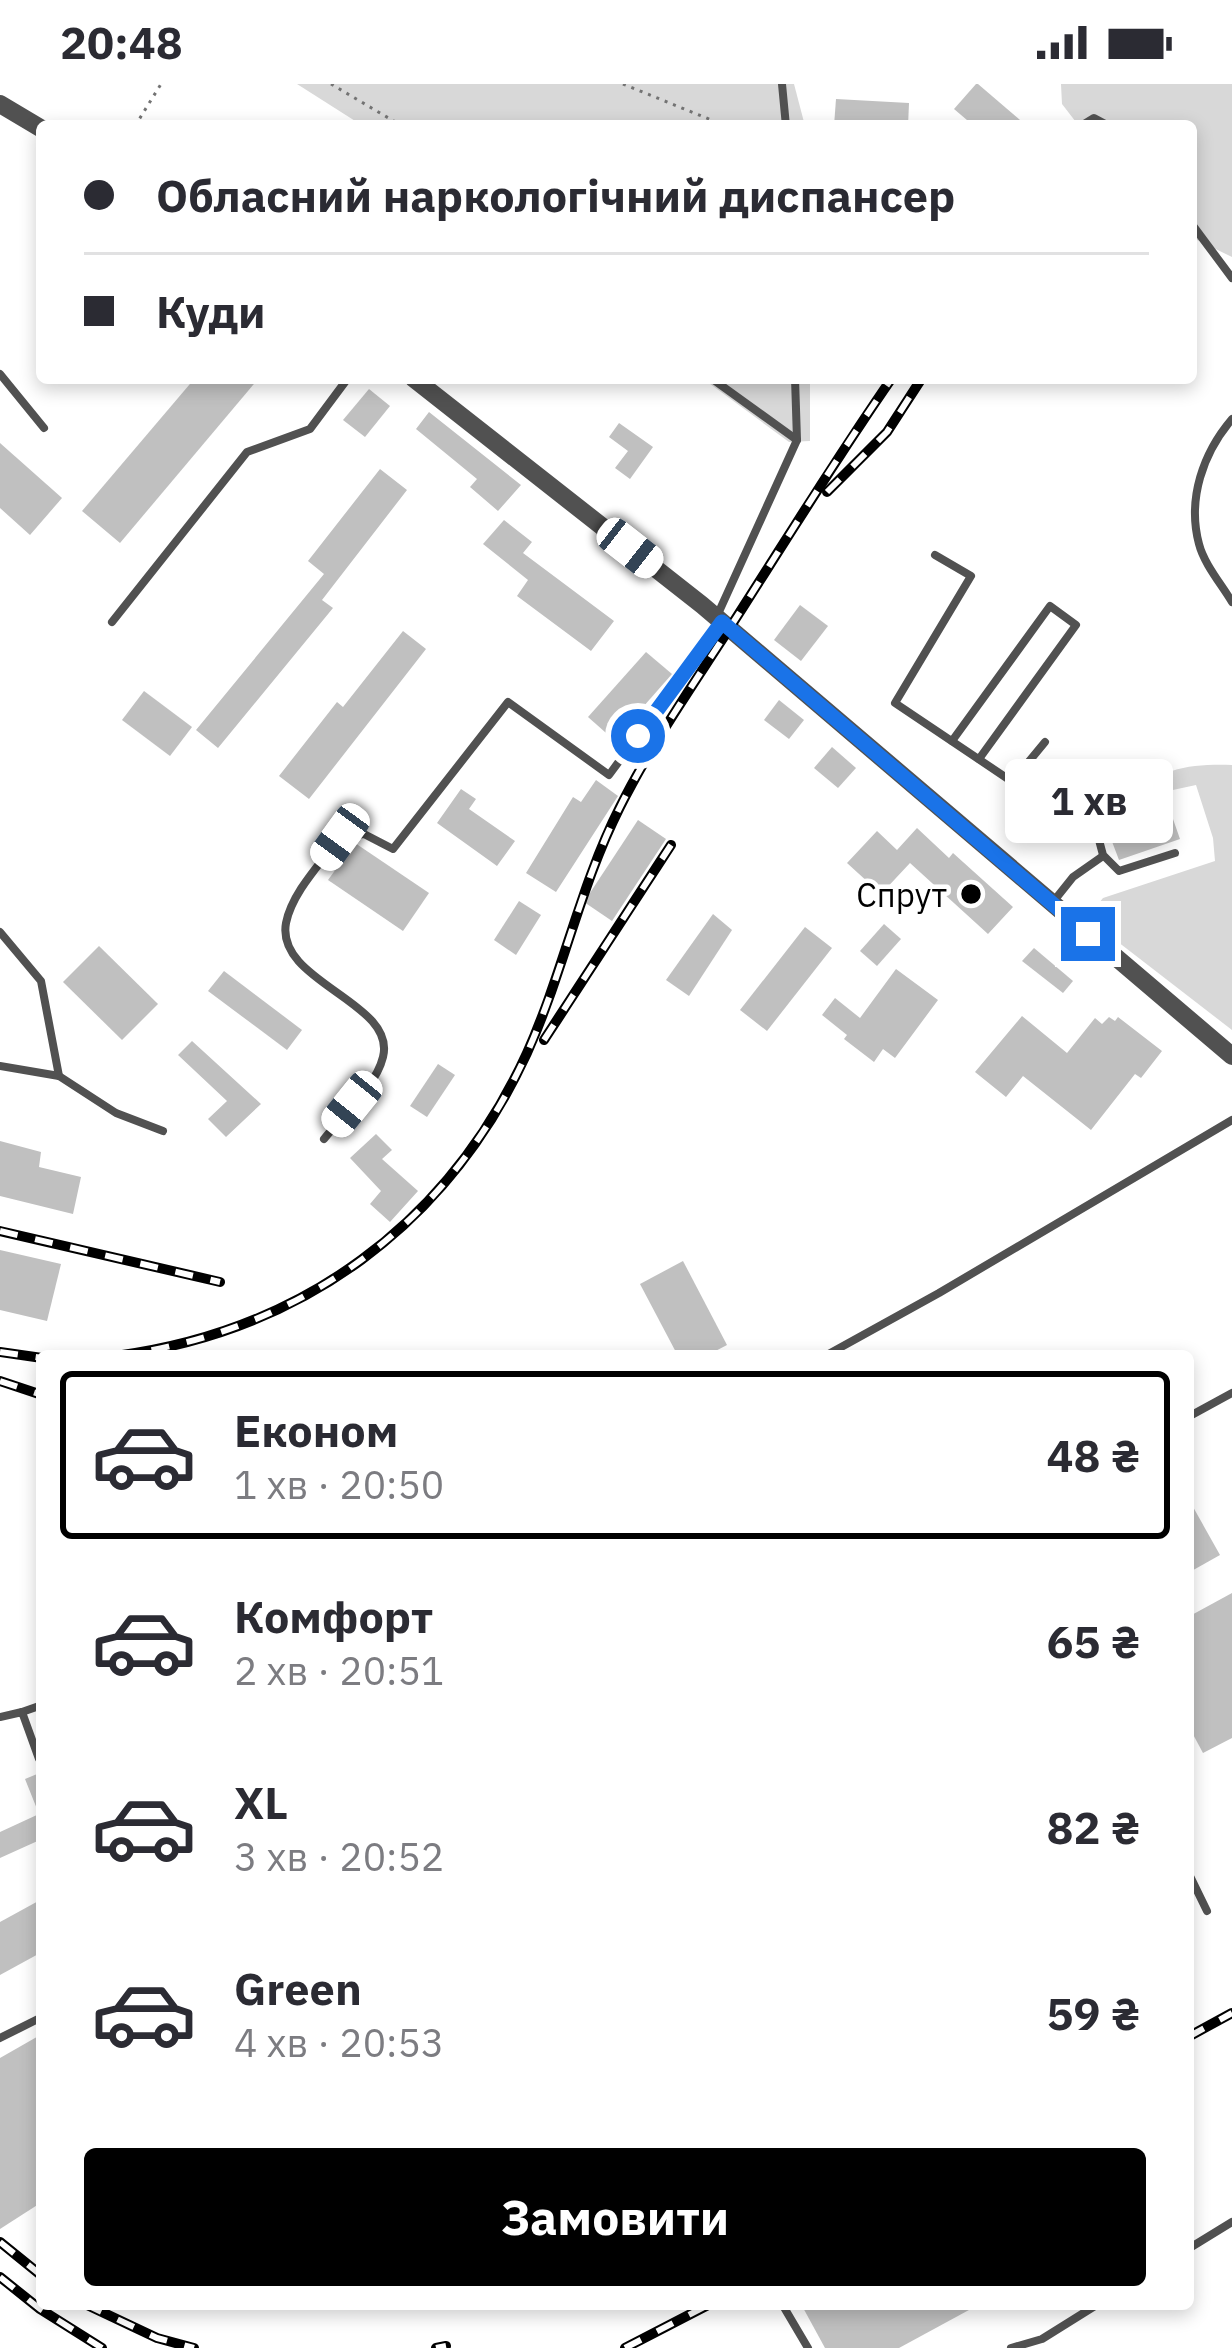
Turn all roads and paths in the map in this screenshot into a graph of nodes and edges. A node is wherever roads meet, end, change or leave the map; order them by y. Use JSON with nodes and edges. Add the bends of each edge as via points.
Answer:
{"nodes":[{"id":1,"x":161,"y":84,"type":"edge"},
{"id":2,"x":331,"y":84,"type":"edge"},
{"id":3,"x":623,"y":84,"type":"edge"},
{"id":4,"x":782,"y":84,"type":"edge"},
{"id":5,"x":0,"y":104,"type":"edge"},
{"id":6,"x":139,"y":120,"type":"edge"},
{"id":7,"x":392,"y":120,"type":"edge"},
{"id":8,"x":711,"y":120,"type":"edge"},
{"id":9,"x":785,"y":120,"type":"edge"},
{"id":10,"x":36,"y":125,"type":"edge"},
{"id":11,"x":1197,"y":231,"type":"edge"},
{"id":12,"x":1232,"y":278,"type":"edge"},
{"id":13,"x":0,"y":374,"type":"edge"},
{"id":14,"x":344,"y":384,"type":"edge"},
{"id":15,"x":421,"y":384,"type":"edge"},
{"id":16,"x":719,"y":384,"type":"edge"},
{"id":17,"x":795,"y":384,"type":"edge"},
{"id":18,"x":1232,"y":419,"type":"edge"},
{"id":19,"x":44,"y":428,"type":"dead end"},
{"id":20,"x":797,"y":440,"type":"junction"},
{"id":21,"x":935,"y":555,"type":"dead end"},
{"id":22,"x":1232,"y":602,"type":"edge"},
{"id":23,"x":719,"y":620,"type":"junction"},
{"id":24,"x":112,"y":622,"type":"dead end"},
{"id":25,"x":952,"y":741,"type":"junction"},
{"id":26,"x":1045,"y":742,"type":"dead end"},
{"id":27,"x":979,"y":759,"type":"junction"},
{"id":28,"x":1012,"y":782,"type":"junction"},
{"id":29,"x":1175,"y":853,"type":"dead end"},
{"id":30,"x":1103,"y":855,"type":"junction"},
{"id":31,"x":1052,"y":903,"type":"junction"},
{"id":32,"x":0,"y":932,"type":"edge"},
{"id":33,"x":1232,"y":1056,"type":"edge"},
{"id":34,"x":0,"y":1066,"type":"edge"},
{"id":35,"x":59,"y":1076,"type":"junction"},
{"id":36,"x":1232,"y":1120,"type":"edge"},
{"id":37,"x":163,"y":1131,"type":"dead end"},
{"id":38,"x":324,"y":1139,"type":"dead end"},
{"id":39,"x":836,"y":1350,"type":"edge"},
{"id":40,"x":1232,"y":1393,"type":"edge"},
{"id":41,"x":1194,"y":1414,"type":"edge"},
{"id":42,"x":36,"y":1707,"type":"edge"},
{"id":43,"x":22,"y":1712,"type":"junction"},
{"id":44,"x":0,"y":1717,"type":"edge"},
{"id":45,"x":36,"y":1751,"type":"edge"},
{"id":46,"x":1194,"y":1884,"type":"edge"},
{"id":47,"x":1208,"y":1911,"type":"dead end"},
{"id":48,"x":36,"y":2021,"type":"edge"},
{"id":49,"x":0,"y":2038,"type":"edge"},
{"id":50,"x":1232,"y":2222,"type":"edge"},
{"id":51,"x":1194,"y":2245,"type":"edge"},
{"id":52,"x":786,"y":2310,"type":"edge"},
{"id":53,"x":1088,"y":2310,"type":"edge"},
{"id":54,"x":808,"y":2348,"type":"edge"},
{"id":55,"x":1011,"y":2348,"type":"edge"}],
"edges":[{"from":1,"to":6,"type":"path"},
{"from":2,"to":7,"type":"path"},
{"from":3,"to":8,"type":"path"},
{"from":4,"to":9,"type":"lane"},
{"from":5,"to":10,"type":"street"},
{"from":11,"to":12,"type":"lane"},
{"from":13,"to":19,"type":"lane"},
{"from":14,"to":24,"type":"lane","via":[[310,429],[248,452]]},
{"from":15,"to":23,"type":"street"},
{"from":16,"to":20,"type":"lane"},
{"from":17,"to":20,"type":"lane"},
{"from":18,"to":22,"type":"lane","via":[[1200,471],[1197,503],[1199,545]]},
{"from":20,"to":23,"type":"lane"},
{"from":21,"to":25,"type":"lane","via":[[971,576],[895,703]]},
{"from":23,"to":31,"type":"street"},
{"from":23,"to":38,"type":"lane","via":[[609,775],[508,702],[393,849],[364,834],[340,837],[285,926],[293,958],[357,1007],[386,1050]]},
{"from":25,"to":27,"type":"lane"},
{"from":25,"to":27,"type":"lane","via":[[1050,606],[1076,625]]},
{"from":26,"to":28,"type":"lane"},
{"from":27,"to":28,"type":"lane"},
{"from":28,"to":30,"type":"lane","via":[[1099,840]]},
{"from":29,"to":30,"type":"lane","via":[[1120,871]]},
{"from":30,"to":31,"type":"lane"},
{"from":31,"to":33,"type":"street"},
{"from":32,"to":35,"type":"lane","via":[[41,981]]},
{"from":34,"to":35,"type":"lane"},
{"from":35,"to":37,"type":"lane","via":[[116,1113]]},
{"from":36,"to":39,"type":"lane"},
{"from":40,"to":41,"type":"lane"},
{"from":42,"to":43,"type":"lane"},
{"from":43,"to":44,"type":"lane"},
{"from":43,"to":45,"type":"lane"},
{"from":46,"to":47,"type":"lane"},
{"from":48,"to":49,"type":"lane"},
{"from":50,"to":51,"type":"lane"},
{"from":52,"to":54,"type":"lane"},
{"from":53,"to":55,"type":"lane"}]}
